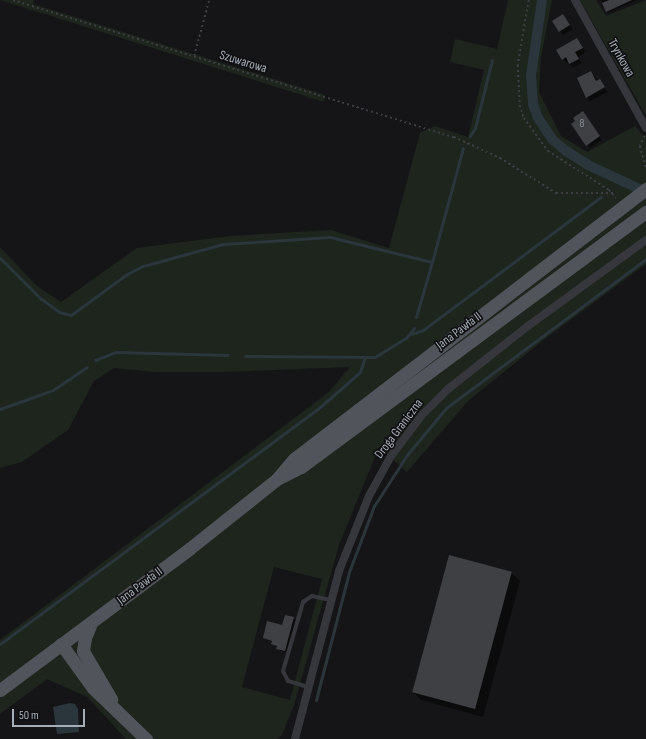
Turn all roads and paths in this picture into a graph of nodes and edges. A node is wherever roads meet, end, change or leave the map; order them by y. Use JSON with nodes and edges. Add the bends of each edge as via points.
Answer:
{"nodes":[{"id":1,"x":14,"y":0,"type":"edge"},
{"id":2,"x":209,"y":0,"type":"edge"},
{"id":3,"x":529,"y":0,"type":"edge"},
{"id":4,"x":575,"y":0,"type":"edge"},
{"id":5,"x":194,"y":56,"type":"junction"},
{"id":6,"x":646,"y":128,"type":"edge"},
{"id":7,"x":646,"y":134,"type":"edge"},
{"id":8,"x":646,"y":168,"type":"edge"},
{"id":9,"x":646,"y":189,"type":"edge"},
{"id":10,"x":613,"y":194,"type":"junction"},
{"id":11,"x":616,"y":198,"type":"dead end"},
{"id":12,"x":646,"y":212,"type":"edge"},
{"id":13,"x":646,"y":240,"type":"edge"},
{"id":14,"x":277,"y":479,"type":"junction"},
{"id":15,"x":331,"y":600,"type":"junction"},
{"id":16,"x":91,"y":623,"type":"junction"},
{"id":17,"x":61,"y":644,"type":"junction"},
{"id":18,"x":308,"y":687,"type":"junction"},
{"id":19,"x":0,"y":690,"type":"edge"},
{"id":20,"x":120,"y":715,"type":"junction"},
{"id":21,"x":299,"y":722,"type":"junction"},
{"id":22,"x":146,"y":739,"type":"edge"},
{"id":23,"x":288,"y":739,"type":"edge"},
{"id":24,"x":295,"y":739,"type":"edge"}],
"edges":[{"from":1,"to":5,"type":"path","name":"Szuwarowa"},
{"from":2,"to":5,"type":"path"},
{"from":3,"to":10,"type":"path","via":[[518,65],[520,105],[524,118],[535,137],[548,151]]},
{"from":4,"to":6,"type":"street","name":"Trynkowa"},
{"from":5,"to":10,"type":"path","name":"Szuwarowa","via":[[466,142],[500,158],[556,193]]},
{"from":7,"to":8,"type":"path","via":[[640,146]]},
{"from":9,"to":14,"type":"main road","name":"Jana Pawła II","via":[[294,459]]},
{"from":10,"to":11,"type":"path"},
{"from":12,"to":14,"type":"main road","name":"Jana Pawła II","via":[[301,467]]},
{"from":13,"to":15,"type":"street","name":"Droga Graniczna","via":[[474,368],[422,415],[391,456],[368,496],[339,571]]},
{"from":14,"to":16,"type":"main road","name":"Jana Pawła II"},
{"from":15,"to":18,"type":"street","name":"Droga Graniczna"},
{"from":15,"to":18,"type":"lane","via":[[312,596],[303,602],[283,671],[288,681]]},
{"from":16,"to":17,"type":"main road","name":"Jana Pawła II"},
{"from":16,"to":20,"type":"main road","via":[[83,651]]},
{"from":17,"to":19,"type":"main road","name":"Jana Pawła II"},
{"from":17,"to":20,"type":"main road","via":[[93,688]]},
{"from":18,"to":21,"type":"street","name":"Droga Graniczna"},
{"from":20,"to":22,"type":"main road"},
{"from":21,"to":23,"type":"street","name":"Droga Graniczna"},
{"from":21,"to":24,"type":"street","name":"Droga Graniczna"}]}
